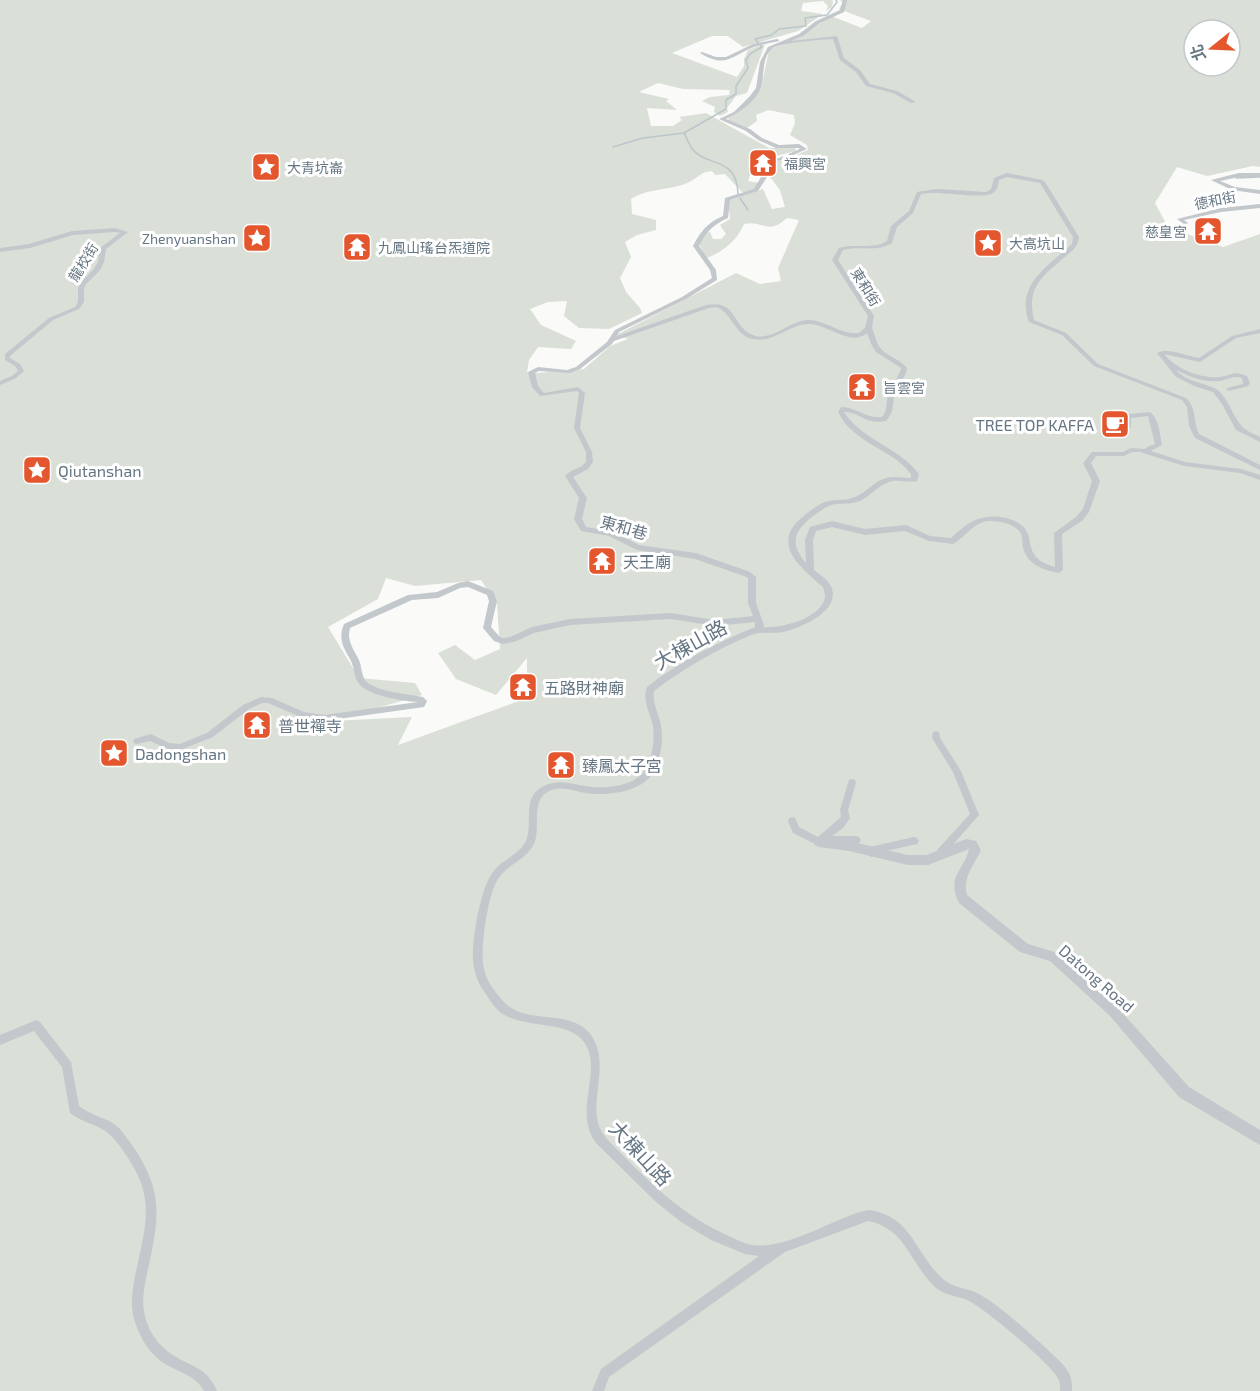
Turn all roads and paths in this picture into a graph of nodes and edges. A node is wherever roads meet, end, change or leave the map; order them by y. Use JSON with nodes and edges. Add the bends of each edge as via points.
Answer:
{"nodes":[{"id":1,"x":845,"y":0,"type":"edge"},
{"id":2,"x":799,"y":35,"type":"junction"},
{"id":3,"x":773,"y":45,"type":"junction"},
{"id":4,"x":702,"y":53,"type":"dead end"},
{"id":5,"x":913,"y":102,"type":"dead end"},
{"id":6,"x":1260,"y":175,"type":"edge"},
{"id":7,"x":1260,"y":192,"type":"edge"},
{"id":8,"x":1260,"y":206,"type":"edge"},
{"id":9,"x":1185,"y":223,"type":"dead end"},
{"id":10,"x":0,"y":250,"type":"edge"},
{"id":11,"x":868,"y":329,"type":"junction"},
{"id":12,"x":1260,"y":331,"type":"edge"},
{"id":13,"x":614,"y":339,"type":"junction"},
{"id":14,"x":1164,"y":360,"type":"junction"},
{"id":15,"x":0,"y":382,"type":"edge"},
{"id":16,"x":1229,"y":389,"type":"dead end"},
{"id":17,"x":1128,"y":427,"type":"dead end"},
{"id":18,"x":1260,"y":440,"type":"edge"},
{"id":19,"x":1147,"y":452,"type":"junction"},
{"id":20,"x":1260,"y":468,"type":"edge"},
{"id":21,"x":1260,"y":478,"type":"edge"},
{"id":22,"x":810,"y":570,"type":"junction"},
{"id":23,"x":757,"y":624,"type":"junction"},
{"id":24,"x":936,"y":734,"type":"dead end"},
{"id":25,"x":137,"y":741,"type":"dead end"},
{"id":26,"x":852,"y":783,"type":"dead end"},
{"id":27,"x":792,"y":821,"type":"dead end"},
{"id":28,"x":856,"y":840,"type":"dead end"},
{"id":29,"x":914,"y":841,"type":"dead end"},
{"id":30,"x":819,"y":843,"type":"junction"},
{"id":31,"x":872,"y":853,"type":"junction"},
{"id":32,"x":937,"y":857,"type":"junction"},
{"id":33,"x":0,"y":1040,"type":"edge"},
{"id":34,"x":1260,"y":1138,"type":"edge"},
{"id":35,"x":784,"y":1246,"type":"junction"},
{"id":36,"x":211,"y":1391,"type":"edge"},
{"id":37,"x":598,"y":1391,"type":"edge"},
{"id":38,"x":1066,"y":1391,"type":"edge"}],
"edges":[{"from":1,"to":2,"type":"street","via":[[842,11]]},
{"from":2,"to":3,"type":"street"},
{"from":2,"to":4,"type":"street","via":[[758,45],[729,58]]},
{"from":3,"to":5,"type":"street","via":[[835,37],[842,58],[868,85],[888,89]]},
{"from":3,"to":13,"type":"street","via":[[762,62],[758,88],[752,97],[722,119],[770,144],[804,149],[759,162],[764,177],[756,190],[727,199],[726,217],[711,224],[696,246],[715,279],[616,331]]},
{"from":6,"to":7,"type":"street","name":"德和街","via":[[1214,180],[1234,189]]},
{"from":8,"to":9,"type":"street","name":"德和街","via":[[1180,219]]},
{"from":10,"to":15,"type":"street","name":"龍校街","via":[[30,246],[72,233],[125,232],[104,248],[96,270],[81,284],[77,308],[51,319],[7,355],[21,371]]},
{"from":11,"to":13,"type":"street","name":"東和街","via":[[861,336],[846,336],[819,323],[800,322],[769,337],[750,337],[738,328],[724,306],[712,305]]},
{"from":11,"to":20,"type":"street","name":"東和街","via":[[871,316],[835,260],[841,249],[885,246],[894,226],[911,212],[923,191],[984,194],[991,193],[996,179],[1007,175],[1038,180],[1045,185],[1076,237],[1071,248],[1036,278],[1028,299],[1031,321],[1064,334],[1096,365],[1184,399],[1191,408],[1192,428],[1197,436]]},
{"from":11,"to":22,"type":"street","via":[[877,350],[900,363],[904,373],[891,395],[892,407],[884,419],[872,421],[852,410],[841,412],[867,441],[899,455],[910,465],[914,479],[881,482],[852,501],[830,502],[797,525],[792,551]]},
{"from":12,"to":14,"type":"street","via":[[1234,337],[1200,360],[1163,351],[1160,353]]},
{"from":13,"to":23,"type":"street","name":"東和巷","via":[[568,372],[531,372],[542,395],[572,388],[582,393],[577,428],[588,446],[589,462],[569,476],[583,498],[580,524],[586,531],[611,534],[637,547],[696,556],[747,574],[752,577]]},
{"from":14,"to":16,"type":"street","via":[[1199,378],[1213,380],[1237,374],[1245,377],[1246,385]]},
{"from":14,"to":18,"type":"street","via":[[1177,375],[1215,391],[1238,428]]},
{"from":17,"to":19,"type":"street","via":[[1128,416],[1150,414],[1159,445]]},
{"from":19,"to":21,"type":"street","via":[[1184,464],[1241,471]]},
{"from":19,"to":22,"type":"street","via":[[1131,450],[1089,458],[1087,463],[1096,481],[1086,510],[1058,533],[1059,570],[1047,568],[1031,557],[1021,528],[990,519],[980,520],[953,542],[929,538],[906,528],[865,532],[822,525],[813,529],[809,540]]},
{"from":22,"to":23,"type":"street","via":[[827,585],[825,608],[791,626],[768,631]]},
{"from":23,"to":25,"type":"street","via":[[671,616],[570,622],[502,641],[487,628],[493,602],[489,593],[468,584],[438,595],[411,597],[347,626],[344,644],[358,664],[361,680],[388,693],[420,699],[420,705],[324,718],[261,700],[210,735],[180,747],[151,737]]},
{"from":23,"to":35,"type":"street","name":"大棟山路","via":[[650,688],[649,706],[658,726],[658,741],[649,771],[641,781],[598,791],[560,785],[540,792],[534,802],[530,844],[497,872],[491,883],[477,957],[480,975],[503,1009],[528,1019],[577,1028],[587,1038],[597,1070],[595,1134],[662,1203],[708,1235],[743,1248],[754,1251]]},
{"from":24,"to":32,"type":"street","via":[[975,815]]},
{"from":26,"to":30,"type":"street","via":[[844,810],[846,818]]},
{"from":27,"to":30,"type":"street","via":[[796,830]]},
{"from":28,"to":30,"type":"street"},
{"from":29,"to":31,"type":"street"},
{"from":30,"to":31,"type":"street","name":"Datong Road"},
{"from":31,"to":32,"type":"street","name":"Datong Road","via":[[908,860]]},
{"from":32,"to":34,"type":"street","name":"Datong Road","via":[[972,844],[975,850],[959,879],[958,891],[963,899],[1024,948],[1054,957],[1114,1012],[1184,1092]]},
{"from":33,"to":36,"type":"street","via":[[36,1025],[67,1065],[74,1109],[105,1122],[138,1167],[150,1194],[138,1314],[148,1338],[164,1357],[205,1378]]},
{"from":35,"to":37,"type":"street","via":[[605,1373]]},
{"from":35,"to":38,"type":"street","name":"大棟山路","via":[[868,1215],[882,1216],[905,1234],[936,1280],[952,1293],[971,1296],[1033,1343],[1065,1377]]}]}
